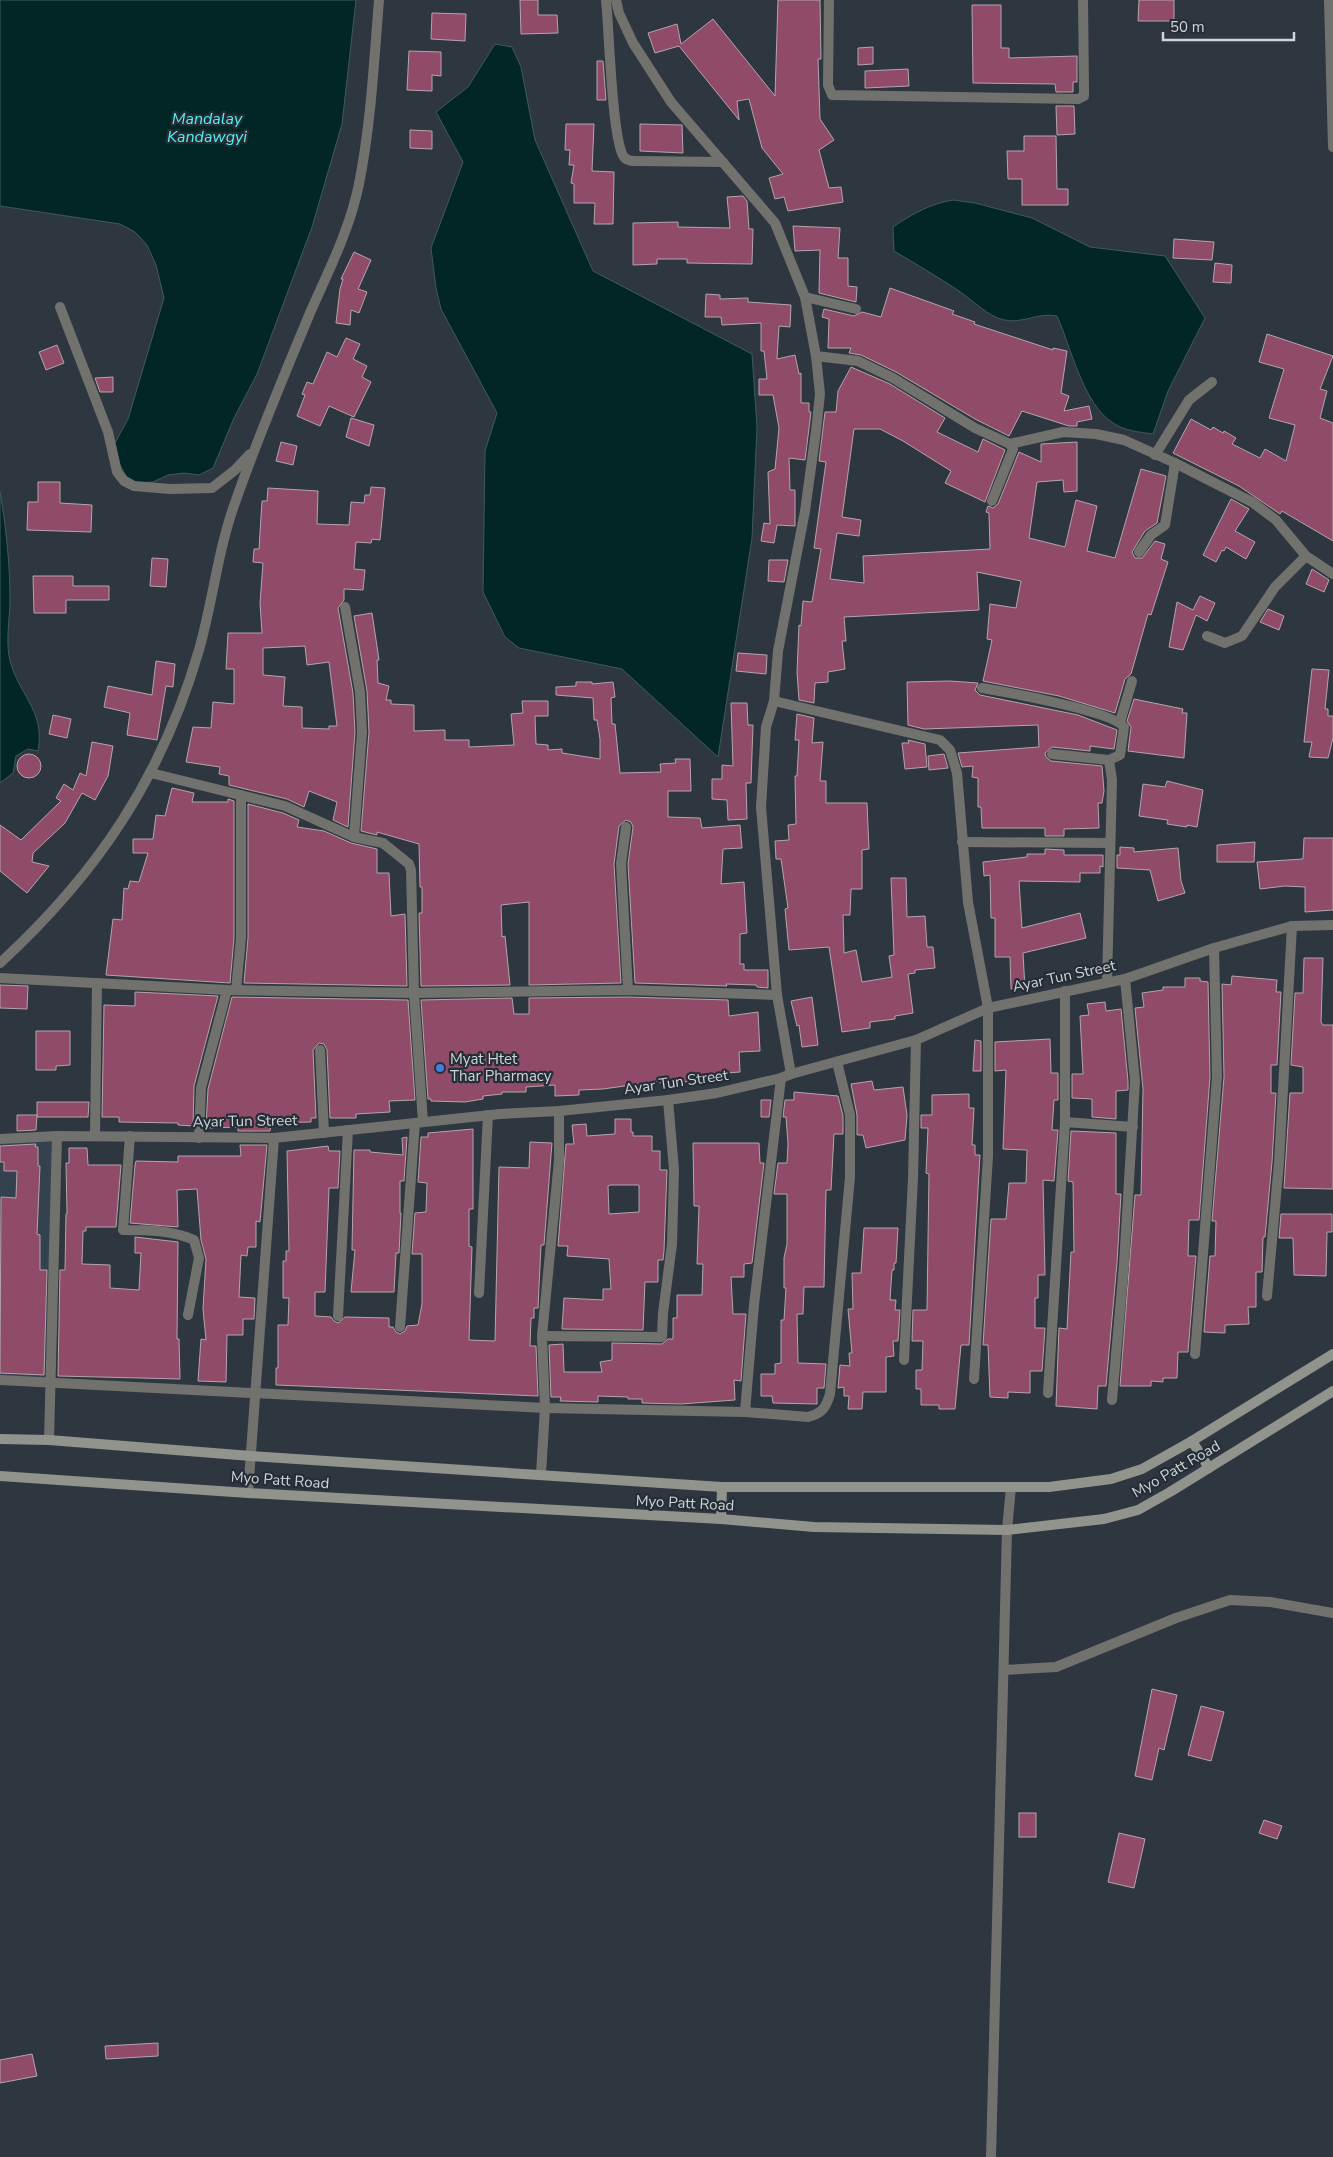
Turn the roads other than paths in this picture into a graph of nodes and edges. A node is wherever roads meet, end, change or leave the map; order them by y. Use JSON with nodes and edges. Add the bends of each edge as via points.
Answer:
{"nodes":[{"id":1,"x":379,"y":0,"type":"edge"},
{"id":2,"x":606,"y":0,"type":"edge"},
{"id":3,"x":616,"y":0,"type":"edge"},
{"id":4,"x":829,"y":0,"type":"edge"},
{"id":5,"x":1083,"y":0,"type":"edge"},
{"id":6,"x":1329,"y":0,"type":"edge"},
{"id":7,"x":1333,"y":146,"type":"edge"},
{"id":8,"x":722,"y":162,"type":"junction"},
{"id":9,"x":805,"y":297,"type":"junction"},
{"id":10,"x":60,"y":307,"type":"dead end"},
{"id":11,"x":856,"y":309,"type":"dead end"},
{"id":12,"x":816,"y":356,"type":"junction"},
{"id":13,"x":1212,"y":382,"type":"dead end"},
{"id":14,"x":1010,"y":444,"type":"junction"},
{"id":15,"x":254,"y":449,"type":"junction"},
{"id":16,"x":1155,"y":455,"type":"junction"},
{"id":17,"x":1175,"y":463,"type":"junction"},
{"id":18,"x":992,"y":501,"type":"dead end"},
{"id":19,"x":1139,"y":552,"type":"dead end"},
{"id":20,"x":1306,"y":556,"type":"junction"},
{"id":21,"x":1333,"y":574,"type":"edge"},
{"id":22,"x":345,"y":607,"type":"dead end"},
{"id":23,"x":1207,"y":636,"type":"dead end"},
{"id":24,"x":1132,"y":680,"type":"dead end"},
{"id":25,"x":982,"y":688,"type":"dead end"},
{"id":26,"x":774,"y":700,"type":"junction"},
{"id":27,"x":1120,"y":722,"type":"junction"},
{"id":28,"x":1052,"y":754,"type":"dead end"},
{"id":29,"x":1109,"y":760,"type":"junction"},
{"id":30,"x":151,"y":773,"type":"junction"},
{"id":31,"x":241,"y":795,"type":"junction"},
{"id":32,"x":626,"y":827,"type":"dead end"},
{"id":33,"x":354,"y":837,"type":"junction"},
{"id":34,"x":962,"y":842,"type":"junction"},
{"id":35,"x":1110,"y":843,"type":"junction"},
{"id":36,"x":1333,"y":925,"type":"edge"},
{"id":37,"x":1292,"y":926,"type":"junction"},
{"id":38,"x":1214,"y":948,"type":"junction"},
{"id":39,"x":0,"y":962,"type":"edge"},
{"id":40,"x":0,"y":978,"type":"edge"},
{"id":41,"x":1125,"y":978,"type":"junction"},
{"id":42,"x":1107,"y":982,"type":"junction"},
{"id":43,"x":97,"y":983,"type":"junction"},
{"id":44,"x":231,"y":990,"type":"junction"},
{"id":45,"x":628,"y":990,"type":"junction"},
{"id":46,"x":1064,"y":991,"type":"junction"},
{"id":47,"x":414,"y":993,"type":"junction"},
{"id":48,"x":778,"y":995,"type":"junction"},
{"id":49,"x":988,"y":1008,"type":"junction"},
{"id":50,"x":916,"y":1040,"type":"junction"},
{"id":51,"x":320,"y":1050,"type":"dead end"},
{"id":52,"x":836,"y":1062,"type":"junction"},
{"id":53,"x":786,"y":1076,"type":"junction"},
{"id":54,"x":668,"y":1100,"type":"junction"},
{"id":55,"x":559,"y":1111,"type":"junction"},
{"id":56,"x":488,"y":1115,"type":"junction"},
{"id":57,"x":419,"y":1122,"type":"junction"},
{"id":58,"x":1065,"y":1122,"type":"junction"},
{"id":59,"x":1133,"y":1127,"type":"junction"},
{"id":60,"x":348,"y":1130,"type":"junction"},
{"id":61,"x":324,"y":1133,"type":"junction"},
{"id":62,"x":57,"y":1136,"type":"junction"},
{"id":63,"x":95,"y":1136,"type":"junction"},
{"id":64,"x":130,"y":1136,"type":"junction"},
{"id":65,"x":199,"y":1138,"type":"junction"},
{"id":66,"x":274,"y":1138,"type":"junction"},
{"id":67,"x":0,"y":1139,"type":"edge"},
{"id":68,"x":479,"y":1293,"type":"dead end"},
{"id":69,"x":1267,"y":1296,"type":"dead end"},
{"id":70,"x":188,"y":1315,"type":"dead end"},
{"id":71,"x":338,"y":1316,"type":"dead end"},
{"id":72,"x":400,"y":1327,"type":"dead end"},
{"id":73,"x":542,"y":1336,"type":"junction"},
{"id":74,"x":1195,"y":1354,"type":"dead end"},
{"id":75,"x":1333,"y":1354,"type":"edge"},
{"id":76,"x":904,"y":1360,"type":"dead end"},
{"id":77,"x":974,"y":1379,"type":"dead end"},
{"id":78,"x":0,"y":1380,"type":"edge"},
{"id":79,"x":51,"y":1382,"type":"junction"},
{"id":80,"x":1333,"y":1391,"type":"edge"},
{"id":81,"x":255,"y":1393,"type":"junction"},
{"id":82,"x":1048,"y":1393,"type":"dead end"},
{"id":83,"x":1112,"y":1400,"type":"dead end"},
{"id":84,"x":545,"y":1408,"type":"junction"},
{"id":85,"x":745,"y":1412,"type":"junction"},
{"id":86,"x":0,"y":1439,"type":"edge"},
{"id":87,"x":49,"y":1440,"type":"junction"},
{"id":88,"x":1192,"y":1441,"type":"junction"},
{"id":89,"x":251,"y":1456,"type":"junction"},
{"id":90,"x":1210,"y":1468,"type":"junction"},
{"id":91,"x":541,"y":1474,"type":"junction"},
{"id":92,"x":0,"y":1476,"type":"edge"},
{"id":93,"x":1011,"y":1486,"type":"junction"},
{"id":94,"x":722,"y":1487,"type":"junction"},
{"id":95,"x":248,"y":1493,"type":"junction"},
{"id":96,"x":721,"y":1519,"type":"junction"},
{"id":97,"x":1007,"y":1530,"type":"junction"},
{"id":98,"x":1333,"y":1613,"type":"edge"},
{"id":99,"x":1004,"y":1670,"type":"junction"},
{"id":100,"x":992,"y":2157,"type":"edge"}],
"edges":[{"from":1,"to":15,"type":"street","via":[[359,186],[340,244]]},
{"from":2,"to":8,"type":"street","via":[[616,134],[623,156],[638,162]]},
{"from":3,"to":8,"type":"street","via":[[633,43],[671,102]]},
{"from":4,"to":5,"type":"street","via":[[828,85],[832,95],[1078,99],[1084,96]]},
{"from":6,"to":7,"type":"street"},
{"from":8,"to":9,"type":"street","via":[[775,223]]},
{"from":9,"to":11,"type":"street"},
{"from":9,"to":12,"type":"street"},
{"from":10,"to":15,"type":"street","via":[[108,432],[117,472],[124,481],[134,486],[170,489],[212,488]]},
{"from":12,"to":14,"type":"street","via":[[858,361],[893,378],[975,428]]},
{"from":12,"to":26,"type":"street","via":[[820,394],[816,431],[805,511],[778,651]]},
{"from":13,"to":16,"type":"street","via":[[1189,400]]},
{"from":14,"to":16,"type":"street","via":[[1063,432],[1096,434],[1124,440]]},
{"from":14,"to":18,"type":"street","via":[[1013,449]]},
{"from":15,"to":30,"type":"street","via":[[234,506],[199,649],[173,727]]},
{"from":16,"to":17,"type":"street"},
{"from":17,"to":19,"type":"street","via":[[1166,525],[1151,535]]},
{"from":17,"to":20,"type":"street","via":[[1252,502],[1276,520]]},
{"from":20,"to":21,"type":"street"},
{"from":20,"to":23,"type":"street","via":[[1275,587],[1242,636],[1225,643]]},
{"from":22,"to":33,"type":"street","via":[[360,692],[362,732]]},
{"from":24,"to":27,"type":"street"},
{"from":25,"to":27,"type":"street","via":[[1094,713]]},
{"from":26,"to":34,"type":"street","via":[[940,740],[950,750],[958,773]]},
{"from":26,"to":48,"type":"street","via":[[766,727],[761,807]]},
{"from":27,"to":29,"type":"street","via":[[1124,727],[1120,755]]},
{"from":28,"to":29,"type":"street"},
{"from":29,"to":35,"type":"street","via":[[1112,780]]},
{"from":30,"to":31,"type":"street"},
{"from":30,"to":39,"type":"street","via":[[101,855],[31,934]]},
{"from":31,"to":33,"type":"street","via":[[285,806]]},
{"from":31,"to":44,"type":"street","via":[[241,938]]},
{"from":32,"to":45,"type":"street","via":[[621,864]]},
{"from":33,"to":47,"type":"street","via":[[383,843],[411,867]]},
{"from":34,"to":35,"type":"street"},
{"from":34,"to":49,"type":"street","via":[[968,902]]},
{"from":35,"to":42,"type":"street"},
{"from":36,"to":37,"type":"street","name":"Ayar Tun Street"},
{"from":37,"to":38,"type":"street","name":"Ayar Tun Street"},
{"from":37,"to":69,"type":"street","via":[[1279,1162]]},
{"from":38,"to":41,"type":"street","name":"Ayar Tun Street"},
{"from":38,"to":74,"type":"street","via":[[1217,1076]]},
{"from":40,"to":43,"type":"street"},
{"from":41,"to":42,"type":"street","name":"Ayar Tun Street"},
{"from":41,"to":59,"type":"street","via":[[1134,1081]]},
{"from":42,"to":46,"type":"street","name":"Ayar Tun Street"},
{"from":43,"to":44,"type":"street"},
{"from":43,"to":63,"type":"street"},
{"from":44,"to":47,"type":"street"},
{"from":44,"to":65,"type":"street","via":[[201,1088]]},
{"from":45,"to":47,"type":"street"},
{"from":45,"to":48,"type":"street"},
{"from":46,"to":49,"type":"street","name":"Ayar Tun Street"},
{"from":46,"to":58,"type":"street"},
{"from":47,"to":57,"type":"street"},
{"from":48,"to":53,"type":"street"},
{"from":49,"to":50,"type":"street","name":"Ayar Tun Street"},
{"from":49,"to":77,"type":"street","via":[[988,1156]]},
{"from":50,"to":52,"type":"street","name":"Ayar Tun Street"},
{"from":50,"to":76,"type":"street"},
{"from":51,"to":61,"type":"street"},
{"from":52,"to":53,"type":"street","name":"Ayar Tun Street"},
{"from":52,"to":85,"type":"street","via":[[850,1115],[850,1178],[830,1394],[826,1408],[808,1417]]},
{"from":53,"to":54,"type":"street","name":"Ayar Tun Street","via":[[717,1093]]},
{"from":53,"to":85,"type":"street","via":[[754,1305]]},
{"from":54,"to":55,"type":"street","name":"Ayar Tun Street"},
{"from":54,"to":73,"type":"street","via":[[674,1170],[672,1244],[662,1337]]},
{"from":55,"to":56,"type":"street","name":"Ayar Tun Street"},
{"from":55,"to":73,"type":"street","via":[[559,1160]]},
{"from":56,"to":57,"type":"street","name":"Ayar Tun Street"},
{"from":56,"to":68,"type":"street"},
{"from":57,"to":60,"type":"street","name":"Ayar Tun Street"},
{"from":57,"to":72,"type":"street"},
{"from":58,"to":59,"type":"street"},
{"from":58,"to":82,"type":"street"},
{"from":59,"to":83,"type":"street"},
{"from":60,"to":61,"type":"street","name":"Ayar Tun Street"},
{"from":60,"to":71,"type":"street"},
{"from":61,"to":66,"type":"street","name":"Ayar Tun Street"},
{"from":62,"to":63,"type":"street","name":"Ayar Tun Street"},
{"from":62,"to":67,"type":"street","name":"Ayar Tun Street"},
{"from":62,"to":79,"type":"street"},
{"from":63,"to":64,"type":"street","name":"Ayar Tun Street"},
{"from":64,"to":65,"type":"street","name":"Ayar Tun Street"},
{"from":64,"to":70,"type":"street","via":[[123,1230],[167,1232],[194,1240],[199,1258]]},
{"from":65,"to":66,"type":"street","name":"Ayar Tun Street"},
{"from":66,"to":81,"type":"street"},
{"from":73,"to":84,"type":"street"},
{"from":75,"to":88,"type":"main road","name":"Myo Patt Road"},
{"from":78,"to":79,"type":"street"},
{"from":79,"to":81,"type":"street"},
{"from":79,"to":87,"type":"street"},
{"from":80,"to":90,"type":"main road","name":"Myo Patt Road"},
{"from":81,"to":84,"type":"street"},
{"from":81,"to":89,"type":"street"},
{"from":84,"to":85,"type":"street"},
{"from":84,"to":91,"type":"street"},
{"from":86,"to":87,"type":"main road","name":"Myo Patt Road"},
{"from":87,"to":89,"type":"main road","name":"Myo Patt Road"},
{"from":88,"to":90,"type":"main road"},
{"from":88,"to":93,"type":"main road","name":"Myo Patt Road","via":[[1142,1469],[1111,1479],[1049,1486]]},
{"from":89,"to":91,"type":"main road","name":"Myo Patt Road"},
{"from":89,"to":95,"type":"street"},
{"from":90,"to":97,"type":"main road","name":"Myo Patt Road","via":[[1146,1506],[1119,1516]]},
{"from":91,"to":94,"type":"main road","name":"Myo Patt Road"},
{"from":92,"to":95,"type":"main road","name":"Myo Patt Road"},
{"from":93,"to":94,"type":"main road","name":"Myo Patt Road"},
{"from":93,"to":97,"type":"street"},
{"from":94,"to":96,"type":"main road"},
{"from":95,"to":96,"type":"main road","name":"Myo Patt Road"},
{"from":96,"to":97,"type":"main road","name":"Myo Patt Road","via":[[814,1527]]},
{"from":97,"to":99,"type":"street"},
{"from":98,"to":99,"type":"street","via":[[1270,1602],[1230,1600],[1176,1618],[1056,1667]]},
{"from":99,"to":100,"type":"street"}]}
